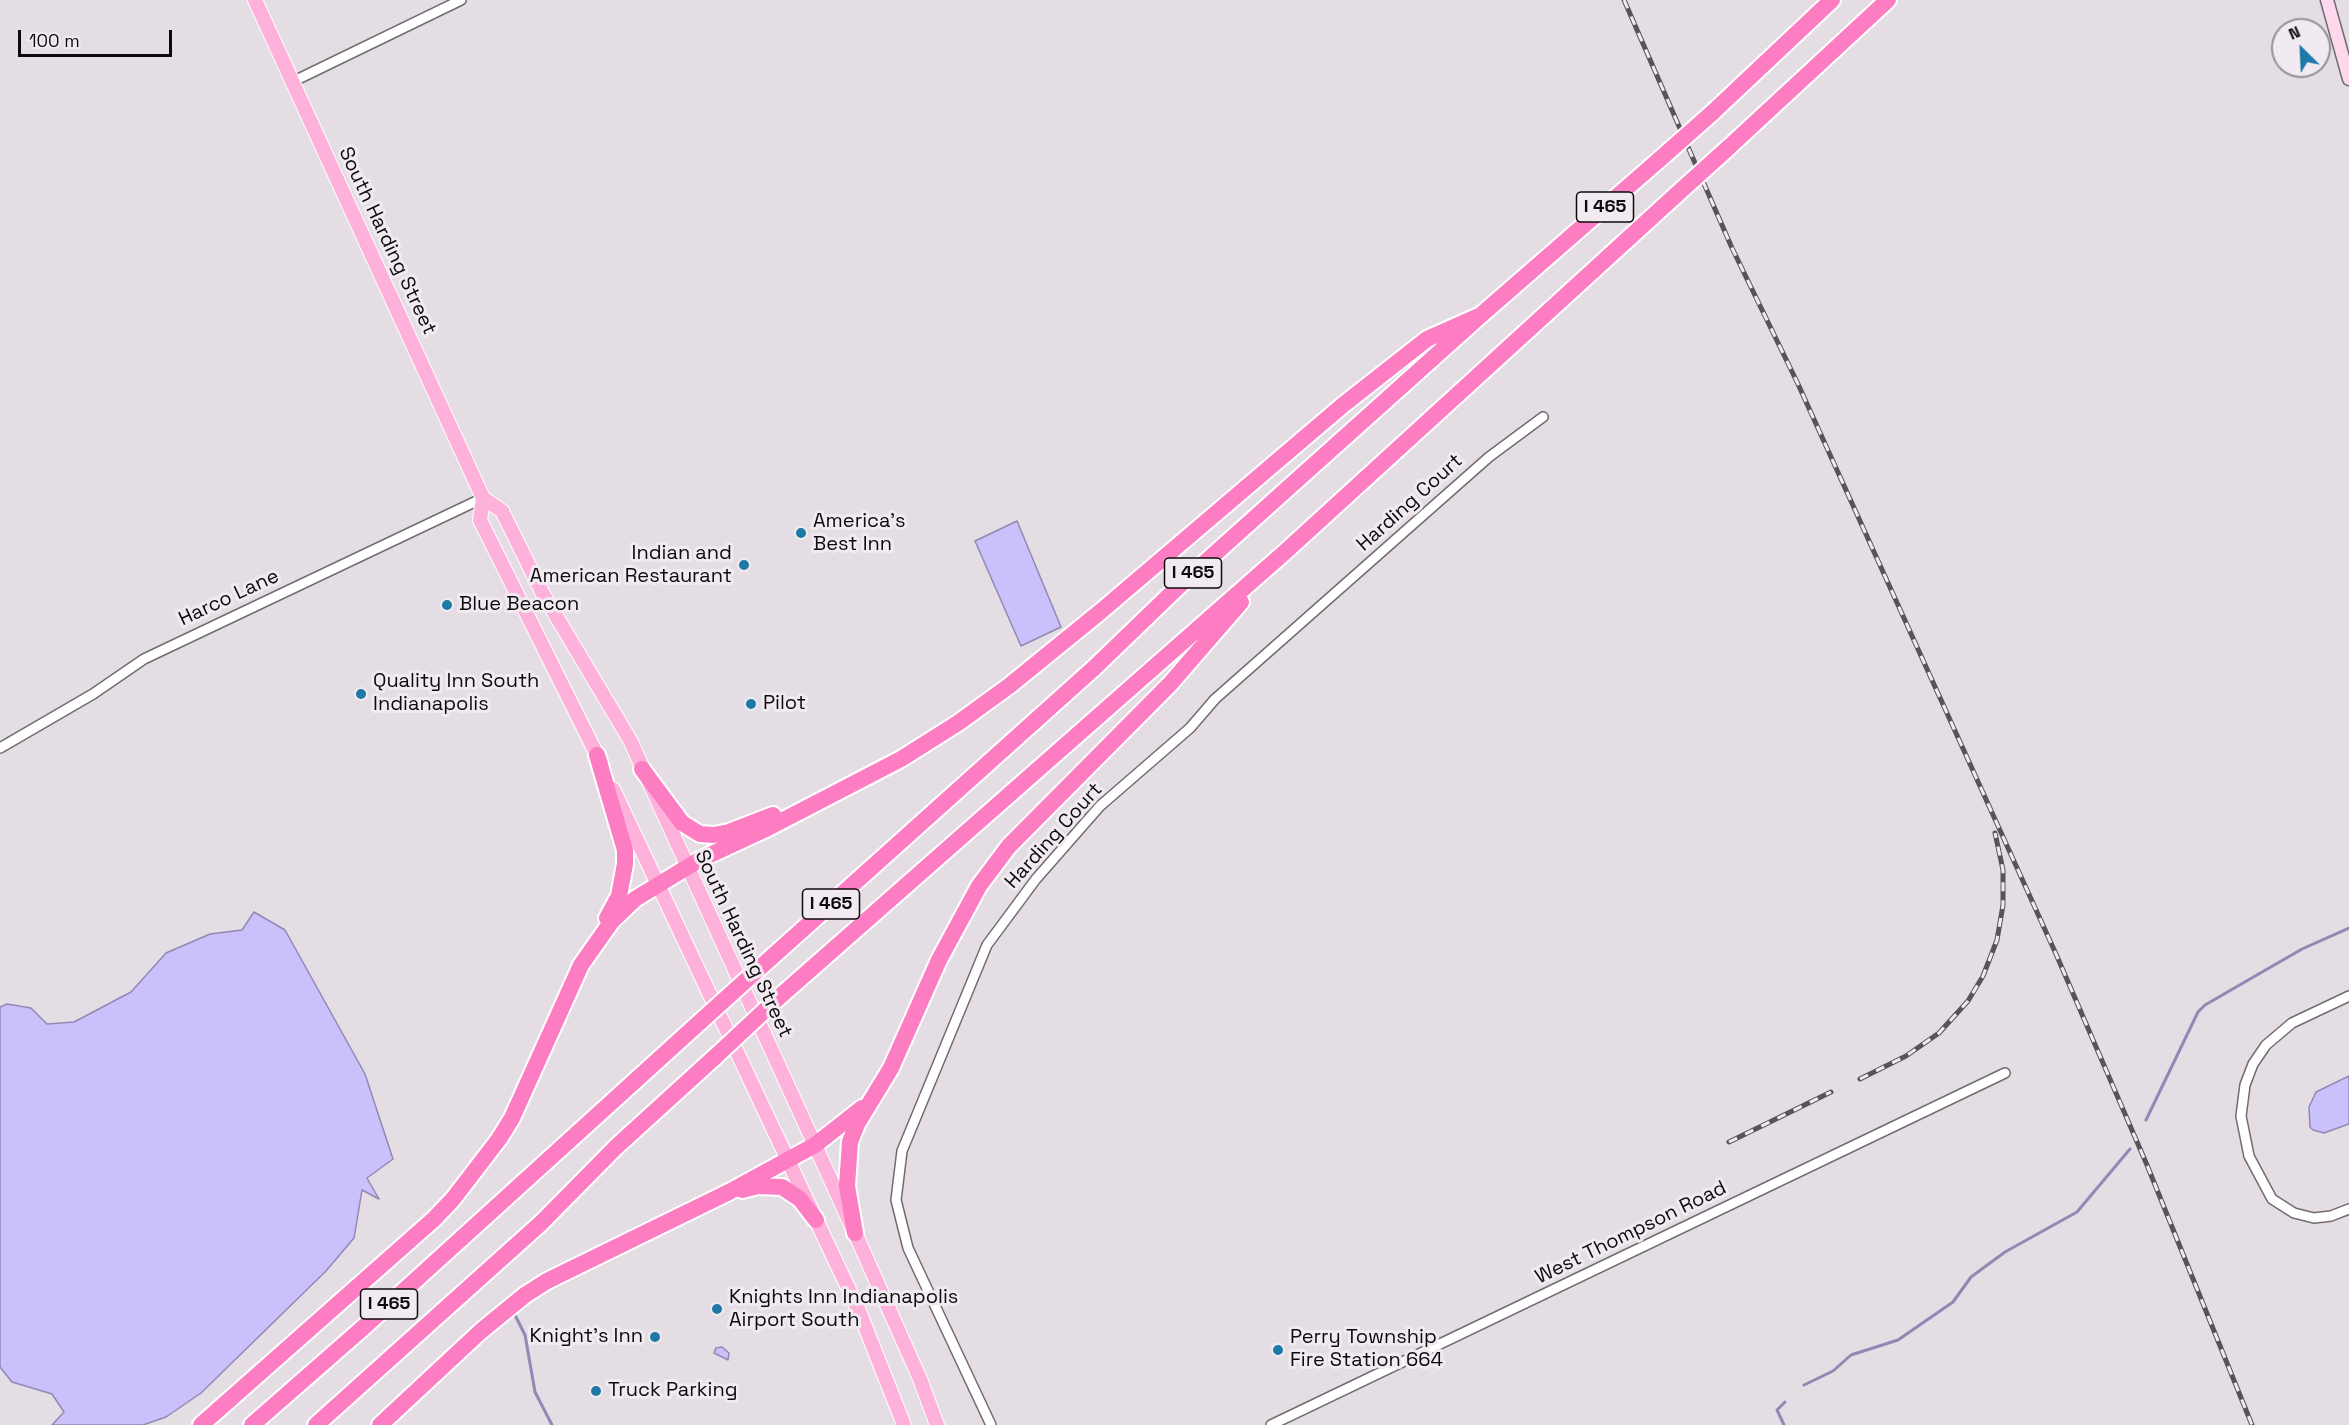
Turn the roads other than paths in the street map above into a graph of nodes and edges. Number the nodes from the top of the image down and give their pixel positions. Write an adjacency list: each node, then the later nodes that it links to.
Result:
1 (255, 0): 7 (main road, South Harding Street)
2 (461, 0): 7 (street)
3 (1832, 0): 8 (highway, I 465, bridge)
4 (1888, 0): 11 (highway, I 465, bridge)
5 (2327, 0): 6 (main road)
6 (2349, 79)
7 (292, 82): 10 (main road, South Harding Street)
8 (1480, 315): 15 (highway); 29 (highway, I 465, bridge)
9 (1543, 417): 34 (street, Harding Court)
10 (483, 498): 12 (street, Harco Lane); 13 (main road, South Harding Street); 14 (main road, South Harding Street)
11 (1285, 552): 21 (highway); 30 (highway, I 465, bridge)
12 (0, 748)
13 (597, 755): 17 (main road, South Harding Street); 18 (highway)
14 (642, 769): 15 (highway); 16 (main road, South Harding Street)
15 (843, 787): 16 (highway)
16 (686, 868): 17 (highway); 22 (main road, South Harding Street)
17 (658, 885): 18 (highway); 23 (main road, South Harding Street)
18 (596, 943): 28 (highway)
19 (2349, 996): 25 (street)
20 (2005, 1073): 35 (street, West Thompson Road)
21 (875, 1095): 22 (highway); 27 (highway)
22 (815, 1145): 23 (highway); 27 (main road, South Harding Street)
23 (788, 1160): 24 (highway); 26 (main road, South Harding Street)
24 (729, 1192): 26 (highway); 31 (highway)
25 (2349, 1209)
26 (816, 1220): 32 (main road, South Harding Street)
27 (855, 1233): 33 (main road, South Harding Street)
28 (201, 1425)
29 (252, 1425)
30 (316, 1425)
31 (380, 1425)
32 (904, 1425)
33 (937, 1425)
34 (991, 1425)
35 (1271, 1425)

